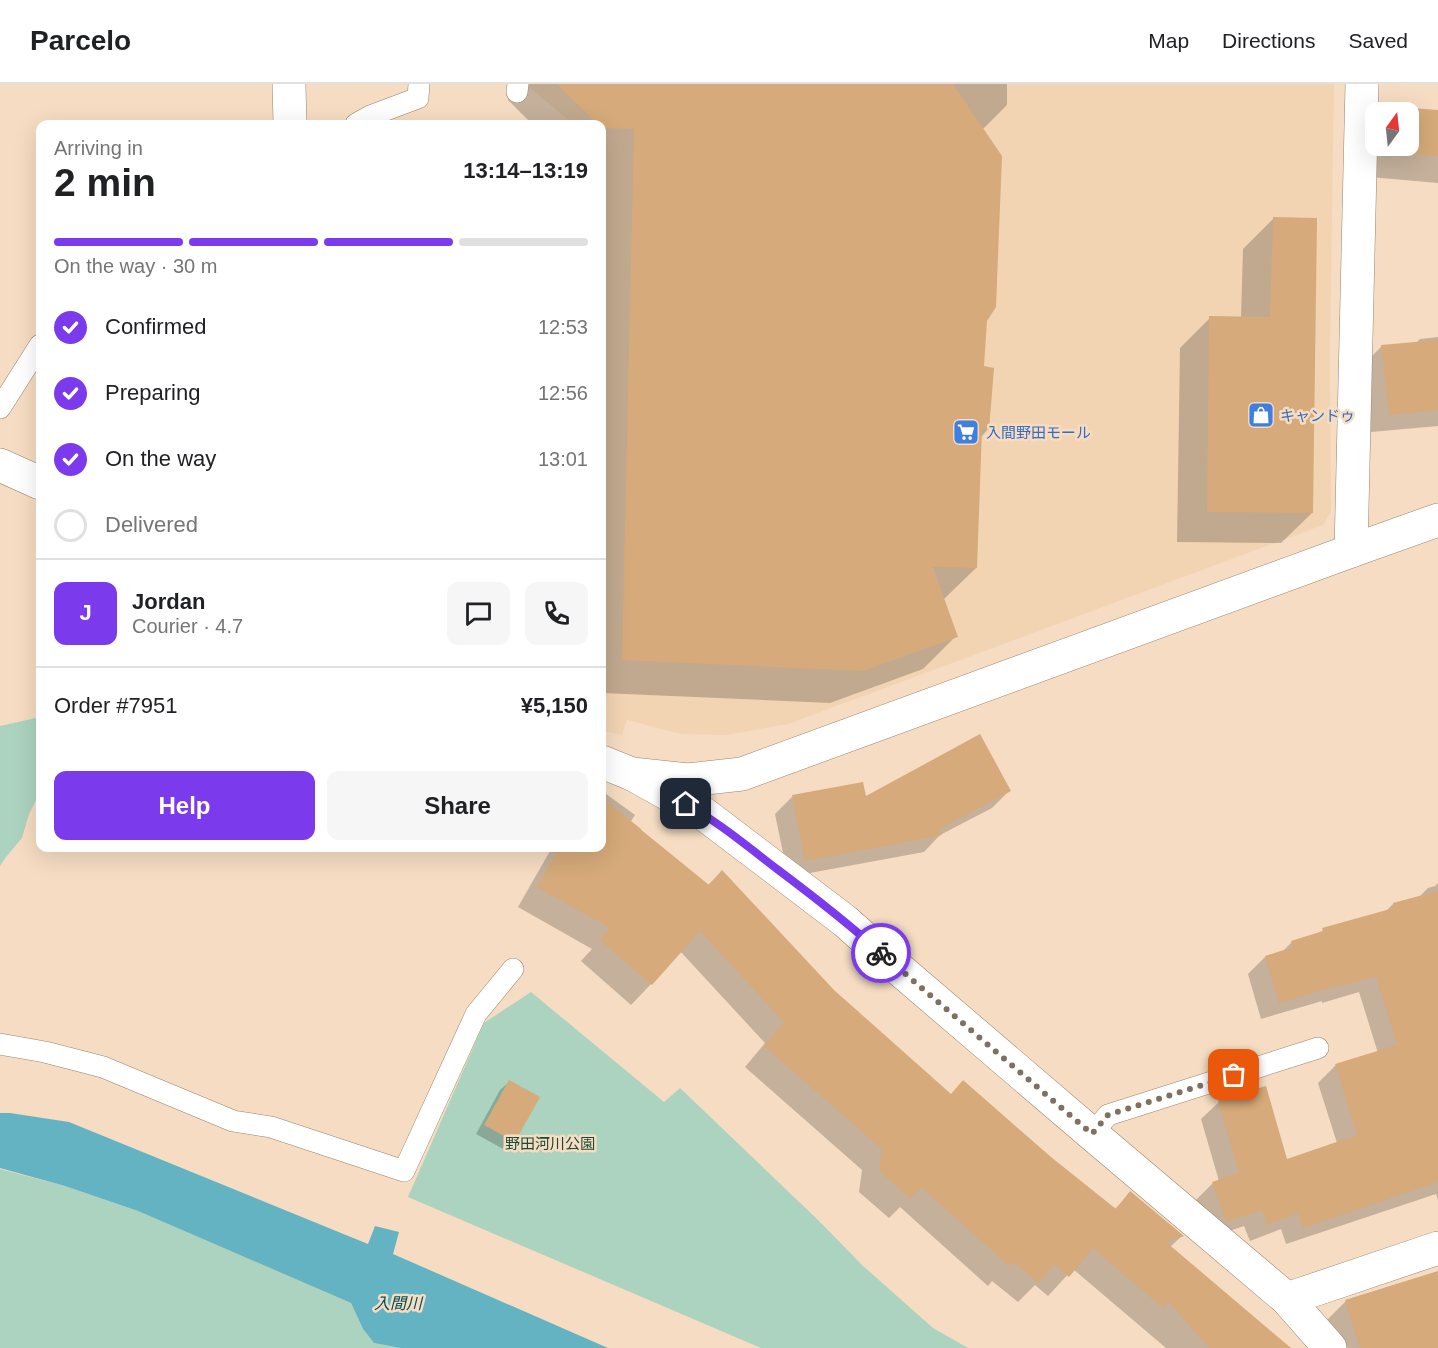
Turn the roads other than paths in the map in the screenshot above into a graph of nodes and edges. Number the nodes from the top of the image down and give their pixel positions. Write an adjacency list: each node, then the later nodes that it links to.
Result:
1 (289, 84): 4 (street)
2 (419, 84): 5 (lane)
3 (1362, 84): 11 (street)
4 (290, 120)
5 (364, 120)
6 (36, 351): 7 (lane)
7 (0, 408)
8 (0, 465): 9 (street)
9 (36, 481)
10 (1438, 520): 11 (street)
11 (1351, 550): 13 (street)
12 (606, 764): 13 (street)
13 (632, 774): 17 (street)
14 (513, 969): 15 (lane)
15 (0, 1044)
16 (1318, 1048): 17 (lane)
17 (1092, 1134): 19 (street)
18 (1438, 1248): 19 (street)
19 (1287, 1299): 20 (street)
20 (1330, 1348)

